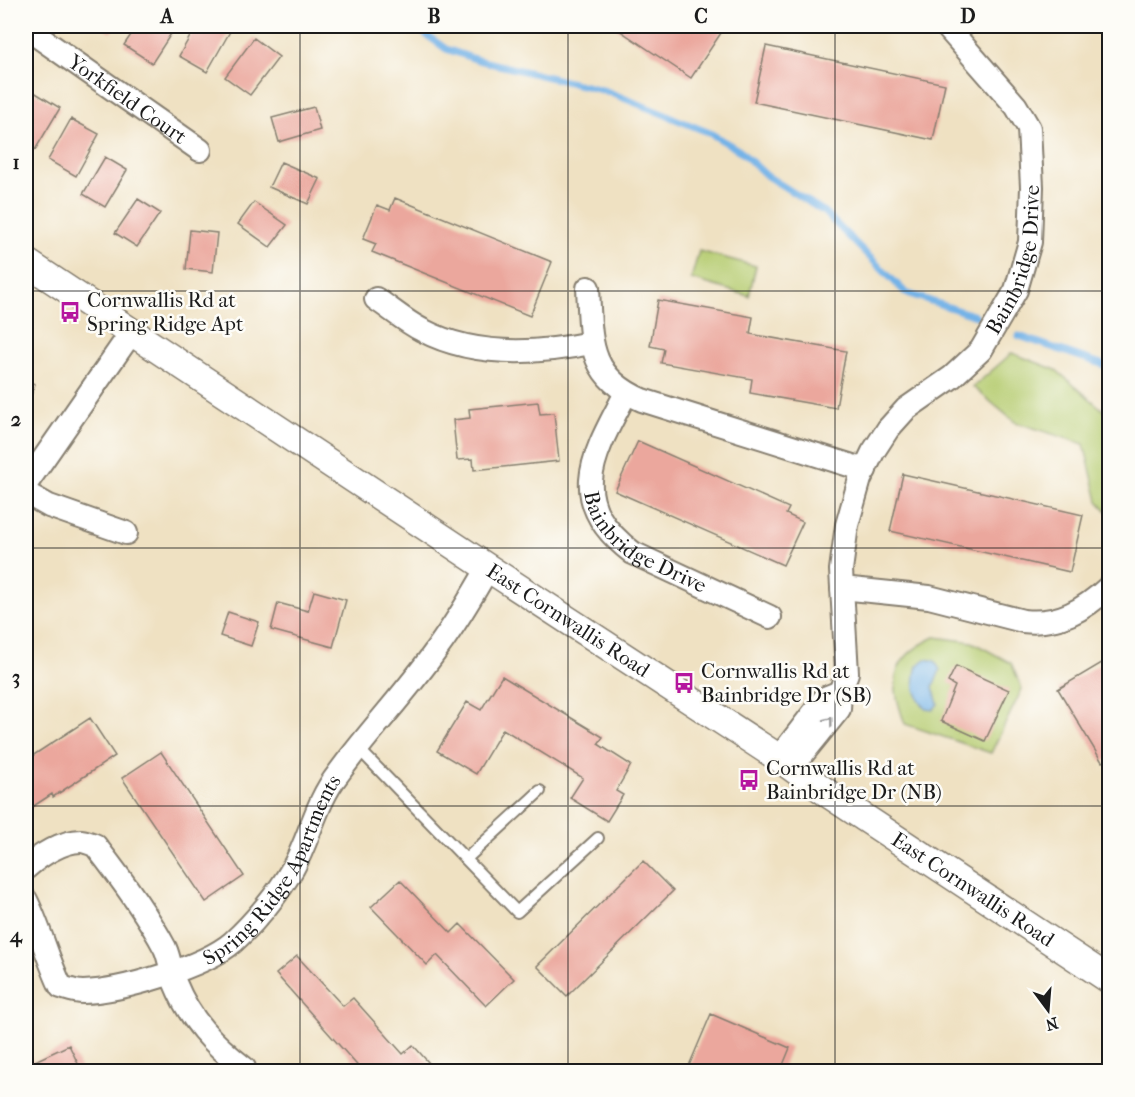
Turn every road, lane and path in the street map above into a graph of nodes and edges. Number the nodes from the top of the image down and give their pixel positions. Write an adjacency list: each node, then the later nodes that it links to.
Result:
1 (946, 26): 10 (street, Bainbridge Drive)
2 (26, 28): 3 (street, Yorkfield Court)
3 (200, 150)
4 (26, 262): 7 (street, East Cornwallis Road)
5 (588, 288): 8 (street)
6 (376, 299): 8 (street)
7 (131, 333): 11 (street); 14 (street, East Cornwallis Road)
8 (591, 343): 9 (street)
9 (626, 393): 10 (street); 17 (street, Bainbridge Drive)
10 (865, 470): 15 (street, Bainbridge Drive)
11 (26, 484)
12 (26, 493): 13 (street)
13 (126, 533)
14 (488, 568): 18 (street, Spring Ridge Apartments); 19 (street, East Cornwallis Road)
15 (842, 588): 16 (street); 19 (street, Bainbridge Drive)
16 (1104, 601)
17 (770, 617)
18 (358, 748): 22 (lane, Spring Ridge Apartments); 25 (street, Spring Ridge Apartments)
19 (786, 762): 26 (street, East Cornwallis Road)
20 (540, 790): 22 (lane)
21 (598, 838): 22 (lane, Spring Ridge Apartments)
22 (466, 859)
23 (26, 867): 25 (street, Spring Ridge Apartments)
24 (26, 900): 25 (street, Spring Ridge Apartments)
25 (171, 972): 27 (street, Spring Ridge Apartments)
26 (1110, 980)
27 (245, 1070)

